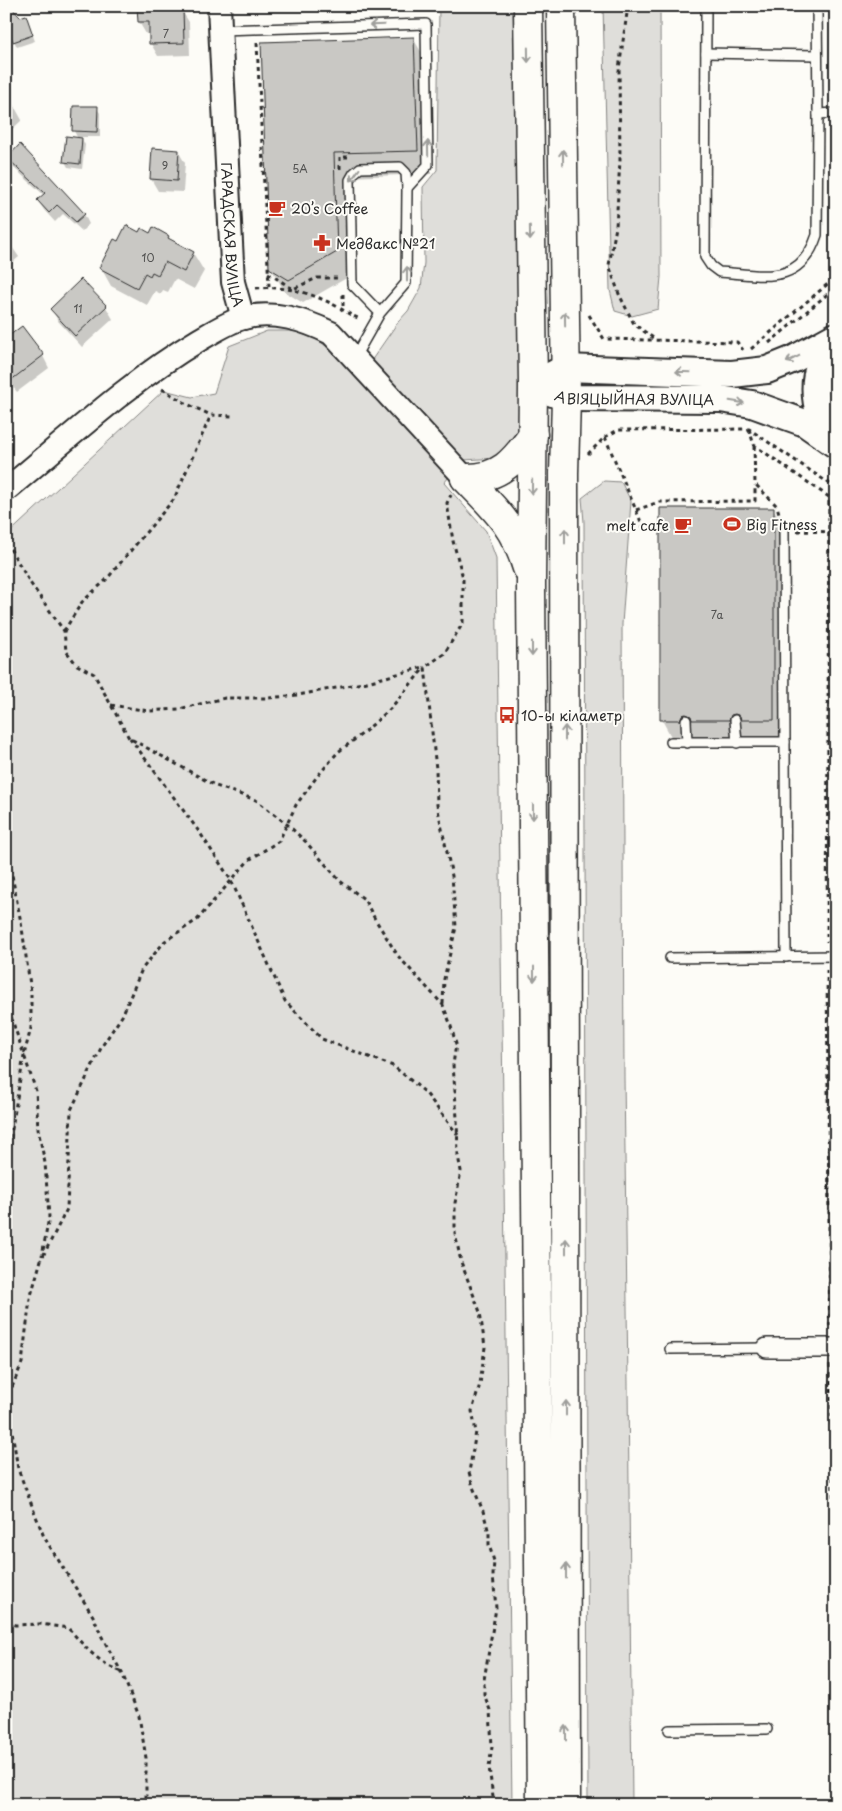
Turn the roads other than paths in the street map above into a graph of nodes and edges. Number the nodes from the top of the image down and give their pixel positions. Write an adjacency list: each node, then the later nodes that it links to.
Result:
1 (219, 6): 6 (street, ГАРАДСКАЯ ВУЛІЦА)
2 (528, 6): 17 (main road, one-way to 17)
3 (561, 6): 16 (main road, one-way to 3)
4 (706, 6): 7 (lane)
5 (817, 6): 8 (lane)
6 (220, 30): 11 (lane, one-way to 6); 13 (street, ГАРАДСКАЯ ВУЛІЦА)
7 (706, 53): 8 (lane); 9 (lane)
8 (817, 55): 9 (lane)
9 (818, 114): 10 (lane)
10 (836, 114)
11 (407, 188): 12 (lane, one-way to 11); 12 (lane, one-way to 12)
12 (380, 313): 15 (lane)
13 (243, 318): 15 (street); 22 (street, ГАРАДСКАЯ ВУЛІЦА)
14 (836, 337): 16 (main road, АВІЯЦЫЙНАЯ ВУЛІЦА, one-way to 16); 20 (main road)
15 (355, 357): 21 (street)
16 (565, 368): 17 (main road, АВІЯЦЫЙНАЯ ВУЛІЦА); 18 (main road)
17 (533, 386): 18 (main road, АВІЯЦЫЙНАЯ ВУЛІЦА); 19 (main road)
18 (566, 398): 20 (main road, АВІЯЦЫЙНАЯ ВУЛІЦА, one-way to 20); 40 (main road, one-way to 18)
19 (533, 435): 21 (main road); 24 (main road, one-way to 24)
20 (835, 444)
21 (458, 486): 24 (main road)
22 (6, 490)
23 (784, 530): 28 (lane)
24 (531, 584): 39 (main road, one-way to 39)
25 (686, 720): 29 (lane)
26 (735, 720): 30 (lane)
27 (671, 742): 29 (lane)
28 (785, 742): 30 (lane); 32 (lane)
29 (687, 743): 30 (lane)
30 (737, 743)
31 (831, 956): 32 (lane)
32 (786, 957): 33 (lane)
33 (670, 958)
34 (766, 1348): 35 (street); 36 (lane)
35 (833, 1348)
36 (670, 1349)
37 (767, 1729): 38 (lane)
38 (669, 1730)
39 (541, 1805)
40 (566, 1805)

